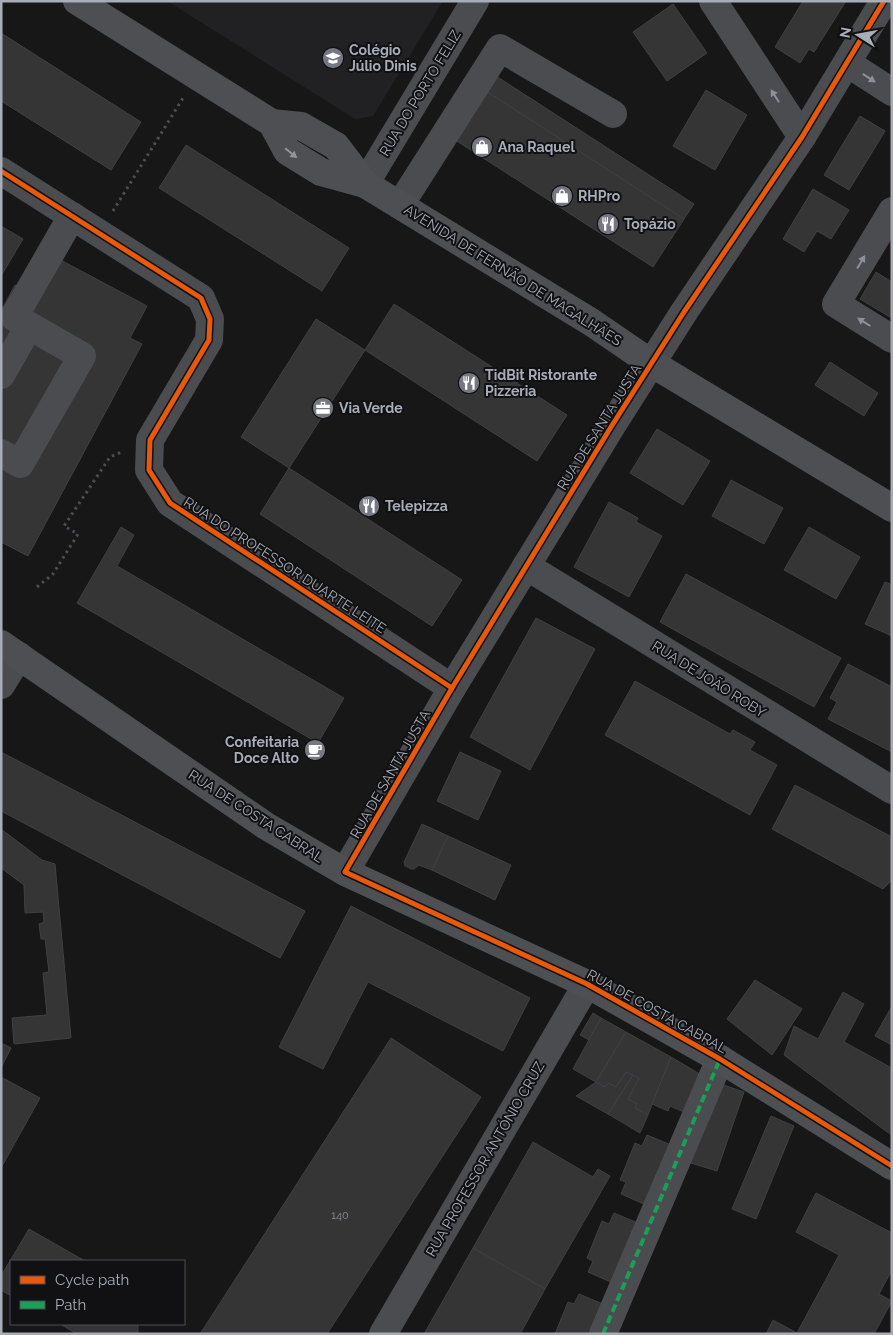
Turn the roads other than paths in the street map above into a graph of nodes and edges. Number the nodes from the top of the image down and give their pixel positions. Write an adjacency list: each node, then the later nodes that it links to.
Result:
1 (77, 1): 10 (main road, AVENIDA DE FERNÃO DE MAGALHÃES)
2 (475, 1): 10 (street, RUA DO PORTO FELIZ)
3 (713, 1): 8 (street, one-way to 3)
4 (884, 1): 5 (street, RUA DE SANTA JUSTA)
5 (847, 63): 6 (street, one-way to 6); 8 (street, RUA DE SANTA JUSTA)
6 (892, 92)
7 (613, 114): 11 (street)
8 (802, 137): 16 (street, RUA DE SANTA JUSTA)
9 (1, 171): 13 (street, RUA DO PROFESSOR DUARTE LEITE)
10 (365, 184): 11 (main road, AVENIDA DE FERNÃO DE MAGALHÃES)
11 (400, 205): 16 (main road, AVENIDA DE FERNÃO DE MAGALHÃES)
12 (892, 211): 15 (street, one-way to 12)
13 (72, 216): 14 (street); 23 (street, RUA DO PROFESSOR DUARTE LEITE)
14 (30, 326): 17 (street); 18 (street)
15 (892, 339)
16 (651, 363): 19 (main road, AVENIDA DE FERNÃO DE MAGALHÃES); 20 (street, RUA DE SANTA JUSTA)
17 (1, 375)
18 (1, 453)
19 (892, 508)
20 (526, 566): 23 (street, RUA DE SANTA JUSTA); 24 (street, RUA DE JOÃO ROBY)
21 (10, 650): 22 (street); 25 (main road, RUA DE COSTA CABRAL)
22 (1, 685)
23 (452, 688): 25 (street, RUA DE SANTA JUSTA)
24 (892, 790)
25 (345, 872): 26 (main road, RUA DE COSTA CABRAL)
26 (587, 984): 27 (main road, RUA DE COSTA CABRAL); 29 (street, RUA PROFESSOR ANTÓNIO CRUZ)
27 (720, 1059): 28 (main road, RUA DE COSTA CABRAL); 30 (street)
28 (891, 1165)
29 (383, 1334)
30 (602, 1334)

